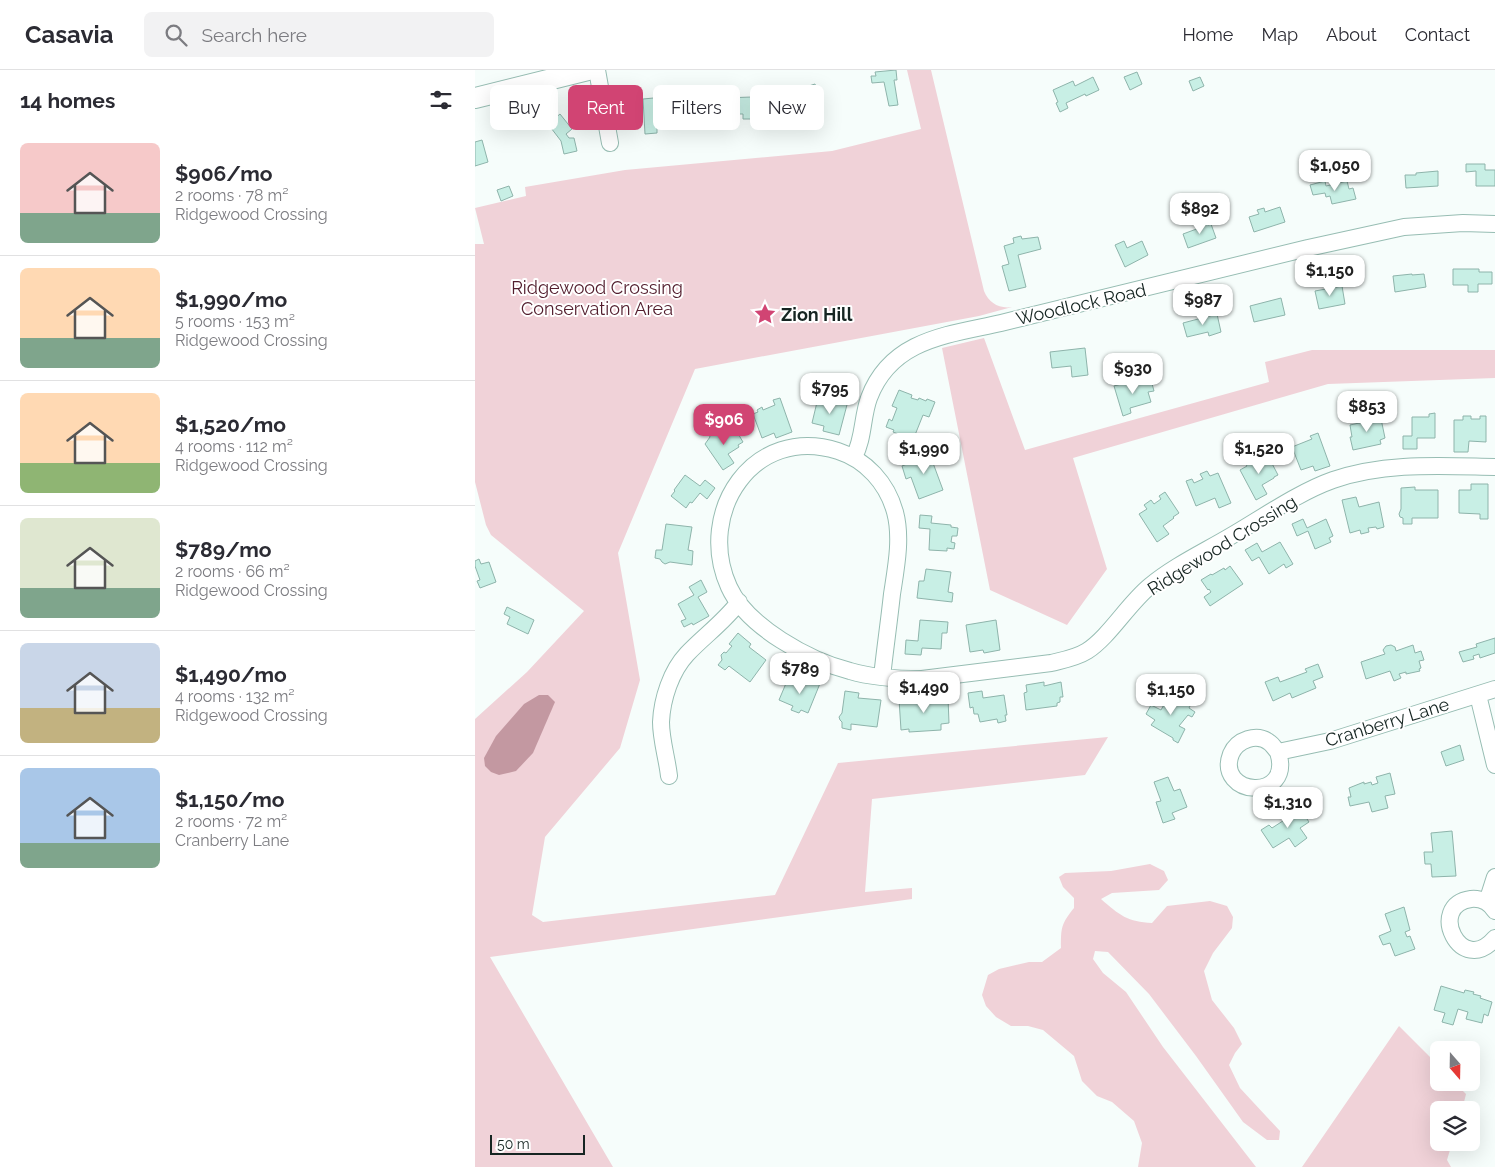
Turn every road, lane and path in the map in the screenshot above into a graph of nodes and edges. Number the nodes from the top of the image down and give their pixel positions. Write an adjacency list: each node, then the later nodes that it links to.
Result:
1 (588, 70): 3 (main road)
2 (597, 70): 4 (street)
3 (475, 98)
4 (610, 143)
5 (1495, 224): 6 (street, Woodlock Road)
6 (854, 457): 8 (street, Ridgewood Crossing); 9 (street, Ridgewood Crossing)
7 (1495, 467): 9 (street, Ridgewood Crossing)
8 (739, 602): 9 (street, Ridgewood Crossing); 14 (street)
9 (882, 677)
10 (1495, 689): 11 (street, Cranberry Lane)
11 (1479, 695): 12 (street, Cranberry Lane); 13 (street)
12 (1278, 752)
13 (1495, 765)
14 (669, 776)
15 (1495, 877): 16 (street)
16 (1491, 906): 17 (street)
17 (1495, 938)

